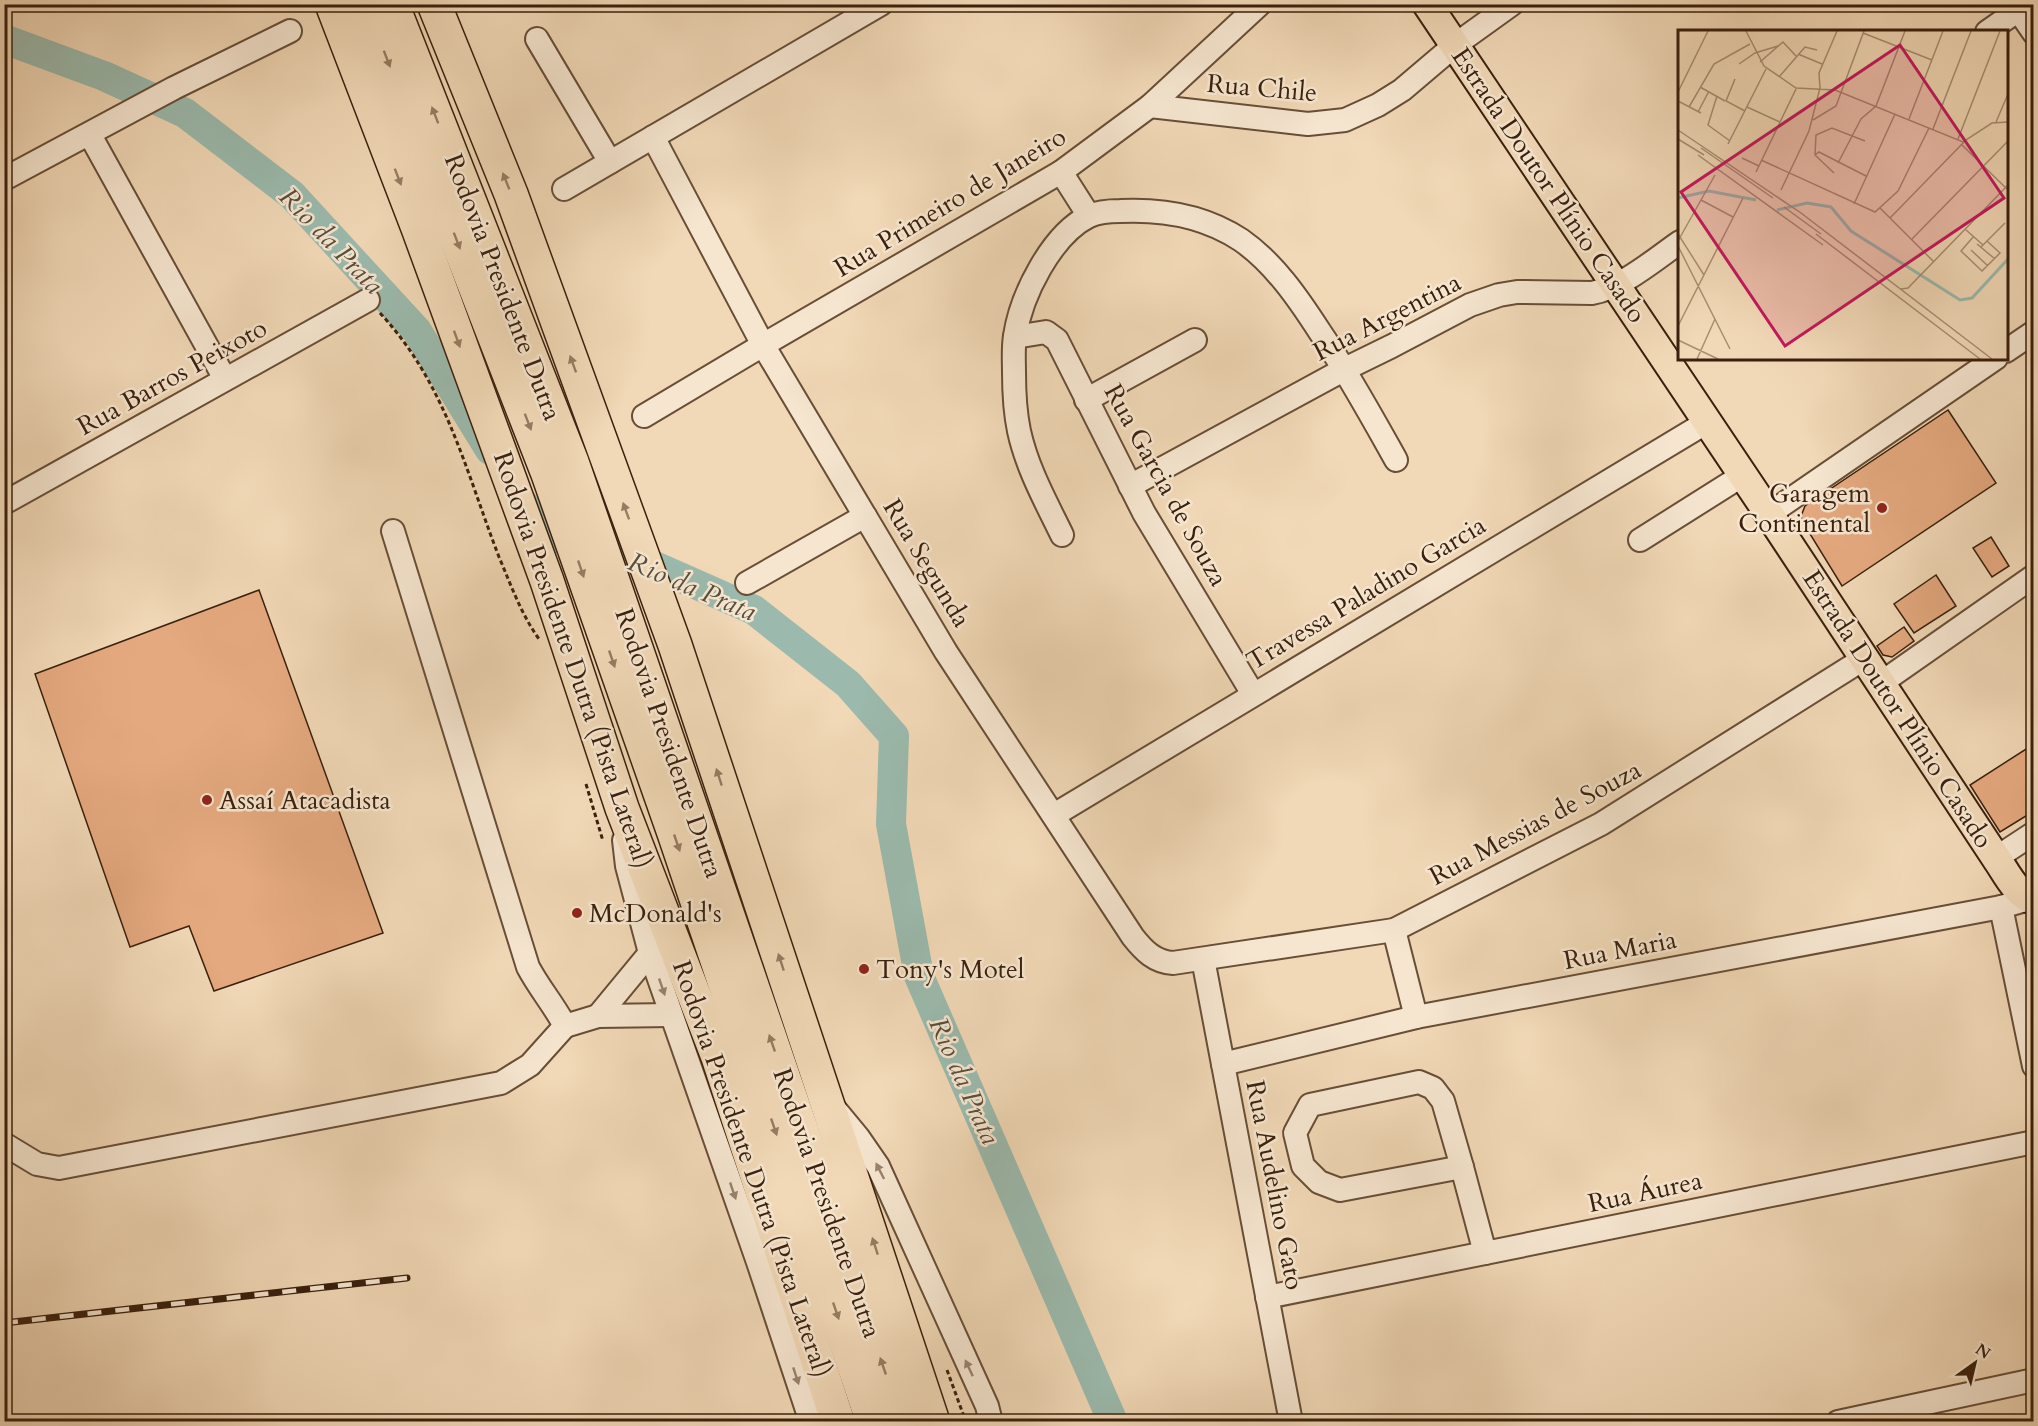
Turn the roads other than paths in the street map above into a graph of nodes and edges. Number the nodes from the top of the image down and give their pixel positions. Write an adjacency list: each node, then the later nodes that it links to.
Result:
1 (332, 4): 53 (highway, Rodovia Presidente Dutra (Pista Lateral), one-way to 53)
2 (365, 4): 38 (highway, Rodovia Presidente Dutra, one-way to 38)
3 (392, 4): 38 (highway, Rodovia Presidente Dutra, one-way to 3)
4 (434, 4): 68 (highway, one-way to 4)
5 (881, 4): 17 (street)
6 (1260, 4): 15 (street, Rua Primeiro de Janeiro)
7 (1427, 4): 14 (main road, Estrada Doutor Plínio Casado)
8 (1512, 4): 14 (street, Rua Chile)
9 (2019, 7): 10 (street); 12 (street)
10 (1990, 30)
11 (290, 31): 16 (street)
12 (2034, 33)
13 (537, 39): 18 (street)
14 (1455, 45): 15 (street, Rua Chile); 24 (main road, Estrada Doutor Plínio Casado)
15 (1150, 106): 19 (street, Rua Primeiro de Janeiro)
16 (90, 135): 20 (street); 33 (street)
17 (653, 137): 18 (street); 29 (street, Rua Segunda)
18 (610, 162): 21 (street)
19 (1061, 172): 22 (street); 29 (street, Rua Primeiro de Janeiro)
20 (4, 179)
21 (564, 189)
22 (1089, 216): 27 (street); 32 (street)
23 (1678, 243): 24 (street, Rua Argentina)
24 (1616, 286): 32 (street, Rua Argentina); 36 (main road, Estrada Doutor Plínio Casado)
25 (368, 300): 33 (street, Rua Barros Peixoto)
26 (2034, 332): 30 (street)
27 (1014, 337): 34 (street, Rua Garcia de Souza); 45 (street)
28 (1195, 340): 34 (street)
29 (763, 345): 35 (street, Rua Primeiro de Janeiro); 43 (street, Rua Segunda)
30 (2008, 350)
31 (1993, 360): 42 (street)
32 (1345, 369): 37 (street); 40 (street, Rua Argentina)
33 (225, 379): 41 (street, Rua Barros Peixoto)
34 (1086, 400): 40 (street, Rua Garcia de Souza)
35 (645, 416)
36 (1707, 422): 39 (main road, Estrada Doutor Plínio Casado); 52 (street, Travessa Paladino Garcia)
37 (1396, 460)
38 (560, 468): 49 (highway, Rodovia Presidente Dutra)
39 (1743, 475): 42 (main road, Estrada Doutor Plínio Casado); 46 (street)
40 (1130, 486): 52 (street, Rua Garcia de Souza)
41 (4, 503)
42 (1769, 514): 50 (main road, Estrada Doutor Plínio Casado)
43 (865, 516): 48 (street); 54 (street, Rua Segunda)
44 (393, 531): 65 (street)
45 (1062, 535)
46 (1640, 540)
47 (2034, 576): 51 (street)
48 (747, 583)
49 (606, 602): 77 (highway, Rodovia Presidente Dutra, one-way to 77); 78 (highway, Rodovia Presidente Dutra, one-way to 49)
50 (1865, 658): 51 (main road, Estrada Doutor Plínio Casado); 59 (street, Rua Messias de Souza)
51 (1881, 683): 56 (main road, Estrada Doutor Plínio Casado)
52 (1253, 694): 54 (street, Travessa Paladino Garcia)
53 (622, 808): 60 (street); 76 (highway, Rodovia Presidente Dutra (Pista Lateral))
54 (1054, 815): 61 (street, Rua Segunda)
55 (2034, 833): 56 (street)
56 (1996, 858): 57 (main road, Estrada Doutor Plínio Casado)
57 (2031, 899): 58 (street, Rua Maria)
58 (2001, 907): 64 (street, Rua Maria); 67 (street)
59 (1394, 930): 61 (street, Rua Messias de Souza); 64 (street)
60 (650, 953): 62 (street, one-way to 62); 63 (street)
61 (1203, 959): 66 (street, Rua Audelino Gato)
62 (671, 1015): 63 (street); 75 (street, one-way to 75)
63 (598, 1016): 65 (street)
64 (1416, 1017): 66 (street, Rua Maria)
65 (564, 1026): 70 (street)
66 (1223, 1064): 73 (street, Rua Audelino Gato)
67 (2034, 1066)
68 (826, 1098): 79 (highway, one-way to 68); 80 (street, one-way to 68)
69 (2034, 1142): 72 (street, Rua Áurea)
70 (4, 1144)
71 (1462, 1167): 71 (street); 72 (street)
72 (1485, 1253): 73 (street, Rua Áurea)
73 (1267, 1297): 81 (street, Rua Audelino Gato)
74 (2034, 1380): 82 (street)
75 (811, 1422)
76 (838, 1422)
77 (873, 1422)
78 (902, 1422)
79 (933, 1422)
80 (992, 1422)
81 (1291, 1422)
82 (1838, 1422)

